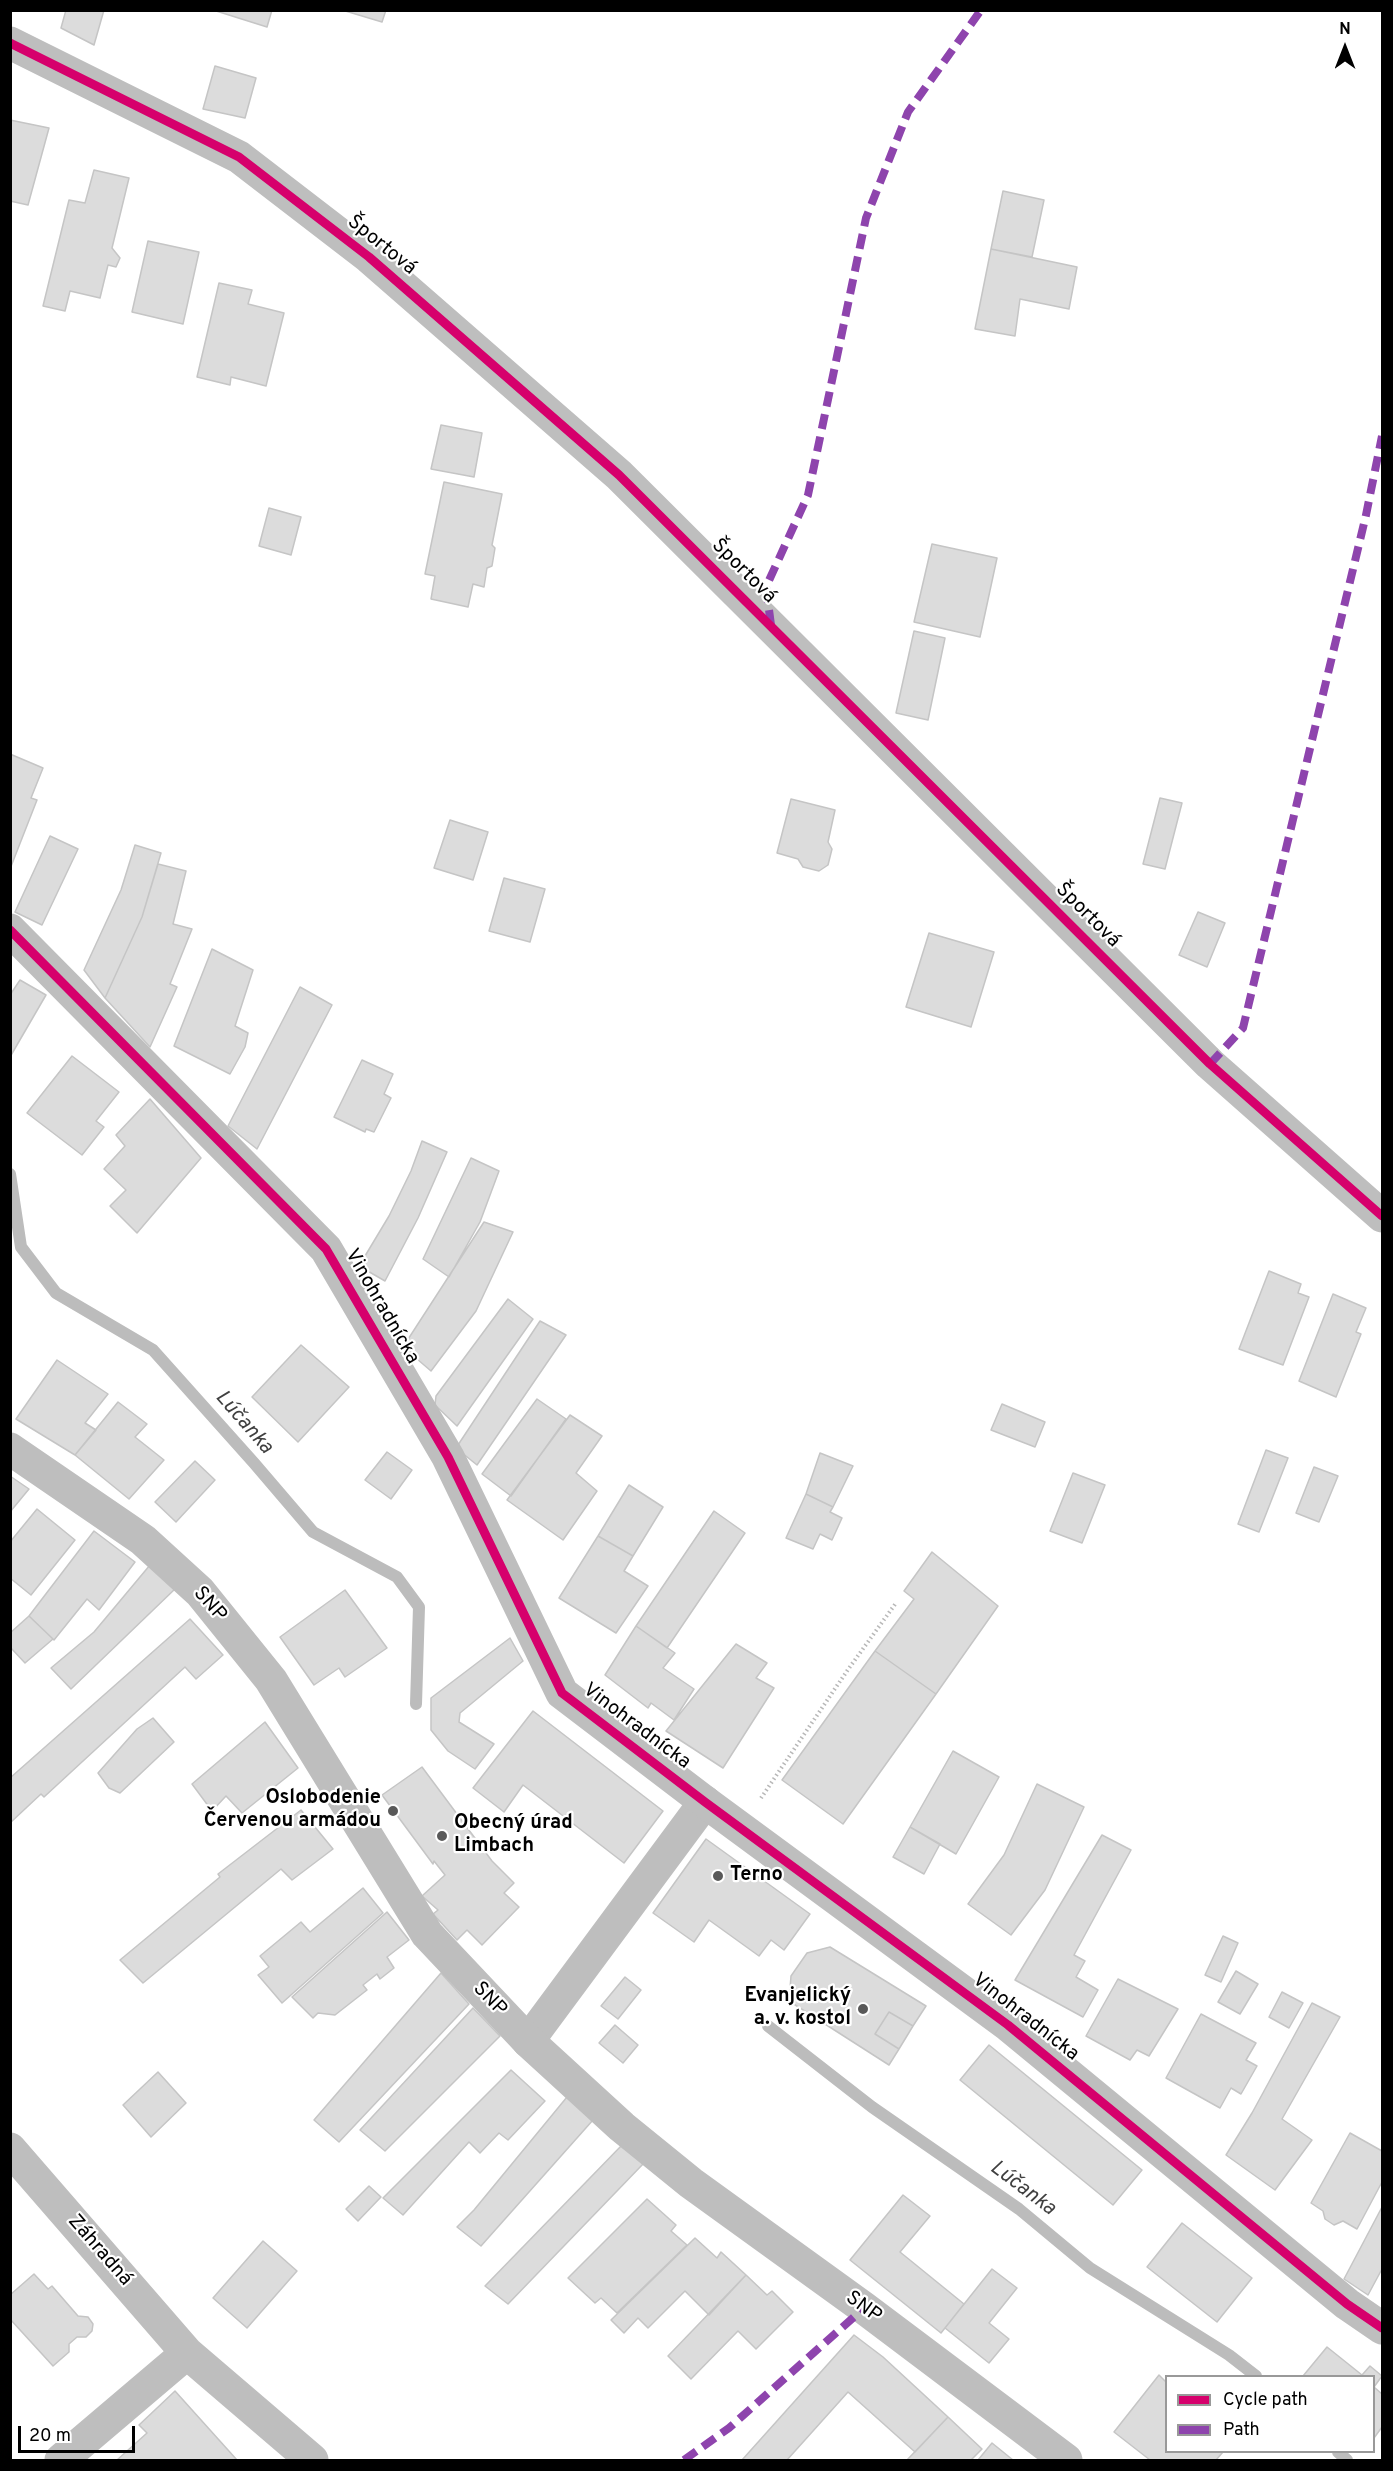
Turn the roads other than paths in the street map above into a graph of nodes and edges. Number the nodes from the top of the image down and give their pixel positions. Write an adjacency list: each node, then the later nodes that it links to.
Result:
1 (10, 43): 3 (street, Športová)
2 (10, 930): 5 (street, Vinohradnícka)
3 (1383, 1216)
4 (10, 1449): 6 (street, SNP)
5 (705, 1802): 6 (street); 8 (street, Vinohradnícka)
6 (528, 2041): 12 (street, SNP)
7 (10, 2148): 9 (street, Záhradná)
8 (1383, 2328)
9 (187, 2354): 10 (street); 11 (street, Záhradná)
10 (61, 2460)
11 (312, 2460)
12 (1066, 2460)

